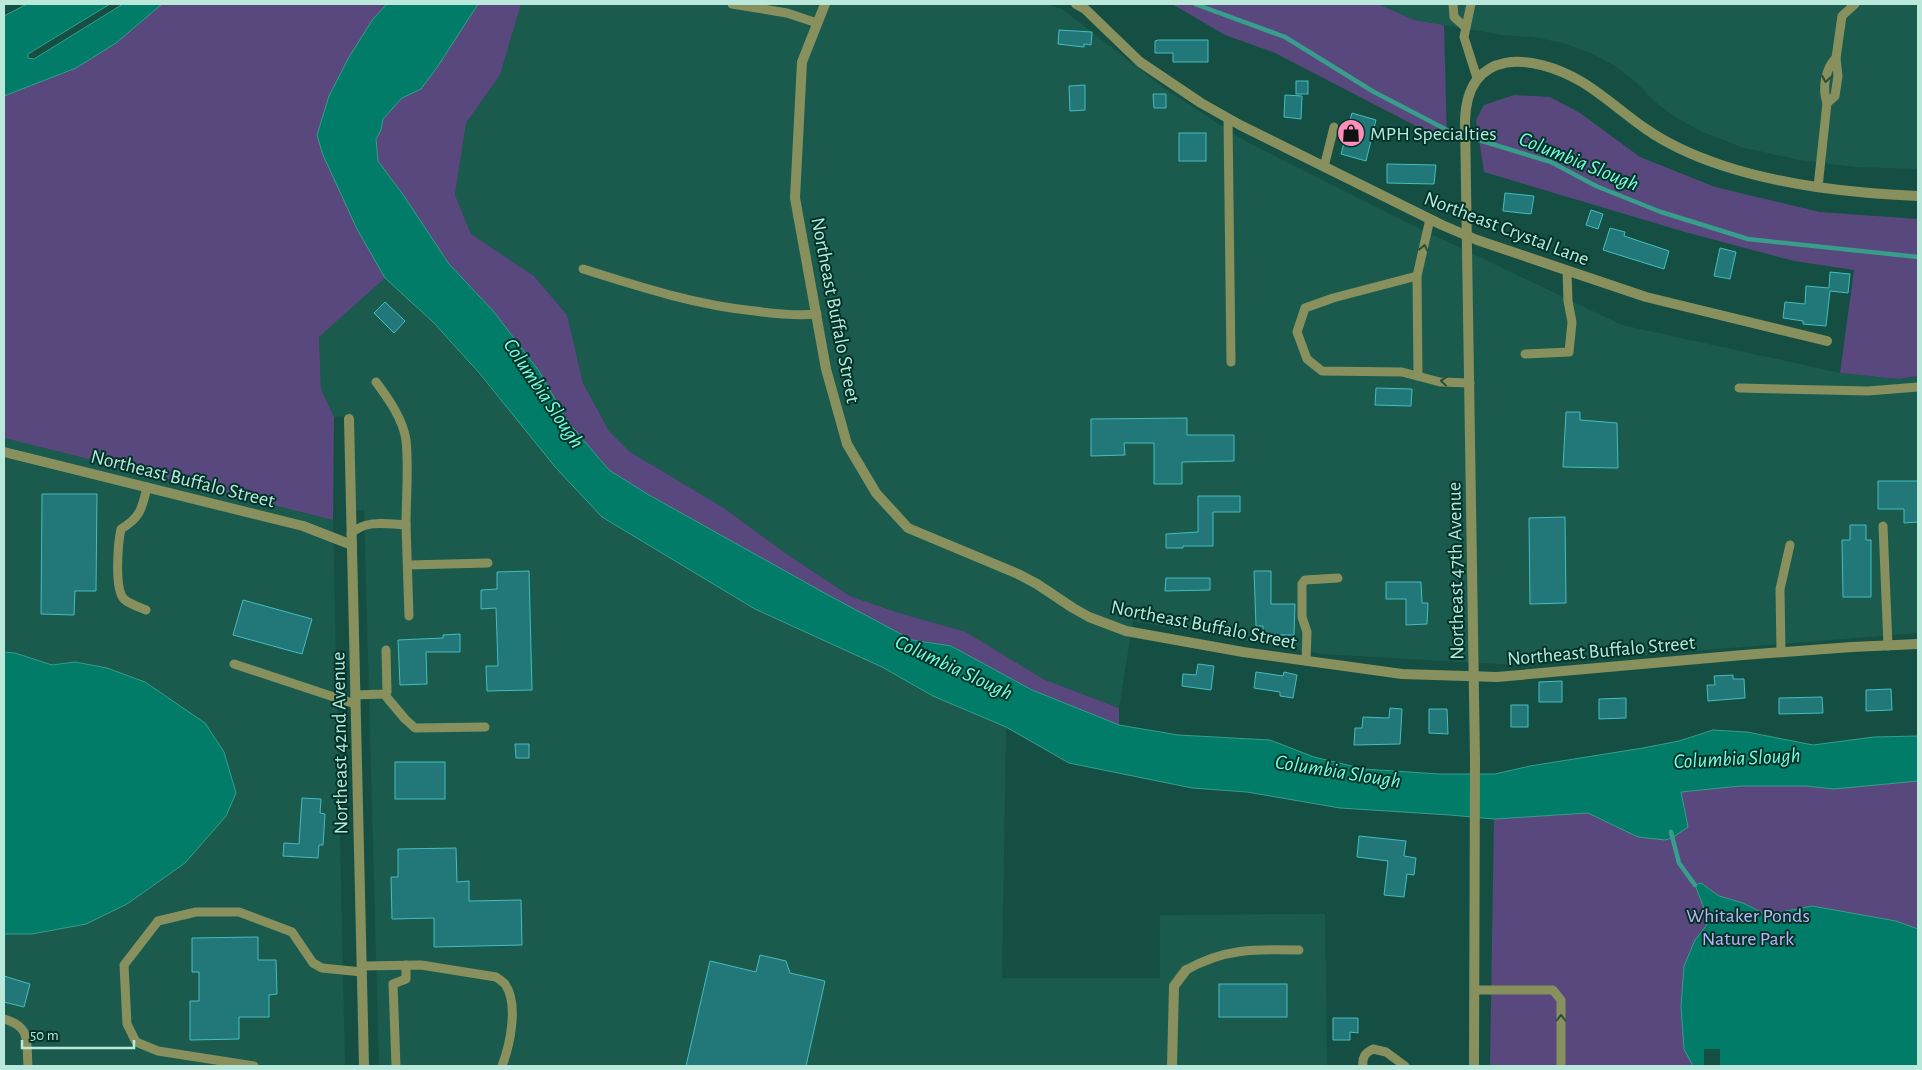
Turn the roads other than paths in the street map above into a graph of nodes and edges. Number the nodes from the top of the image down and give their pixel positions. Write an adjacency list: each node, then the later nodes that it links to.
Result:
1 (732, 4): 7 (lane)
2 (825, 4): 8 (street, Northeast Buffalo Street)
3 (1076, 4): 11 (street, Northeast Crystal Lane)
4 (1453, 4): 9 (lane)
5 (1471, 4): 9 (lane)
6 (1855, 4): 14 (lane)
7 (748, 5): 8 (lane)
8 (818, 23): 21 (street, Northeast Buffalo Street)
9 (1465, 27): 10 (lane)
10 (1478, 78): 14 (street); 17 (street, Northeast 47th Avenue)
11 (1228, 118): 13 (street, Northeast Crystal Lane); 24 (lane)
12 (1334, 127): 13 (lane)
13 (1324, 167): 16 (street, Northeast Crystal Lane)
14 (1818, 187): 15 (street)
15 (1918, 196)
16 (1430, 219): 17 (street, Northeast Crystal Lane); 20 (lane, one-way to 16)
17 (1467, 235): 19 (street, Northeast Crystal Lane); 27 (street, Northeast 47th Avenue)
18 (584, 269): 21 (lane)
19 (1567, 271): 22 (street, Northeast Crystal Lane); 23 (lane)
20 (1418, 276): 25 (lane); 25 (lane)
21 (817, 314): 47 (street, Northeast Buffalo Street)
22 (1827, 341)
23 (1524, 354)
24 (1231, 362)
25 (1418, 376): 27 (lane, one-way to 25)
26 (376, 382): 33 (lane)
27 (1470, 383): 49 (street, Northeast 47th Avenue)
28 (1918, 387): 29 (lane)
29 (1739, 388)
30 (349, 419): 35 (street, Northeast 42nd Avenue)
31 (4, 452): 32 (street, Northeast Buffalo Street)
32 (147, 487): 36 (street, Northeast Buffalo Street); 41 (lane)
33 (406, 525): 35 (lane); 39 (lane)
34 (1883, 526): 44 (lane)
35 (351, 534): 36 (street, Northeast 42nd Avenue)
36 (352, 545): 51 (street, Northeast 42nd Avenue)
37 (1790, 545): 46 (lane)
38 (488, 563): 39 (lane)
39 (408, 565): 42 (lane)
40 (1338, 578): 47 (lane)
41 (146, 610)
42 (409, 616)
43 (1918, 644): 44 (street, Northeast Buffalo Street)
44 (1888, 646): 46 (street, Northeast Buffalo Street)
45 (386, 650): 50 (lane)
46 (1781, 652): 49 (street, Northeast Buffalo Street)
47 (1306, 661): 49 (street, Northeast Buffalo Street)
48 (234, 664): 51 (lane)
49 (1474, 678): 57 (street, Northeast 47th Avenue)
50 (384, 694): 51 (lane); 52 (lane)
51 (355, 699): 55 (street, Northeast 42nd Avenue)
52 (485, 728)
53 (1300, 950): 56 (lane)
54 (406, 965): 55 (lane); 62 (lane); 63 (lane)
55 (362, 969): 60 (lane); 61 (street, Northeast 42nd Avenue)
56 (1186, 970): 64 (street)
57 (1475, 990): 67 (street, Northeast 47th Avenue); 68 (lane, one-way to 57)
58 (4, 1019): 59 (lane)
59 (28, 1066)
60 (254, 1066)
61 (364, 1066)
62 (396, 1066)
63 (502, 1066)
64 (1172, 1066)
65 (1363, 1066): 66 (lane)
66 (1405, 1066)
67 (1474, 1066)
68 (1561, 1066)

